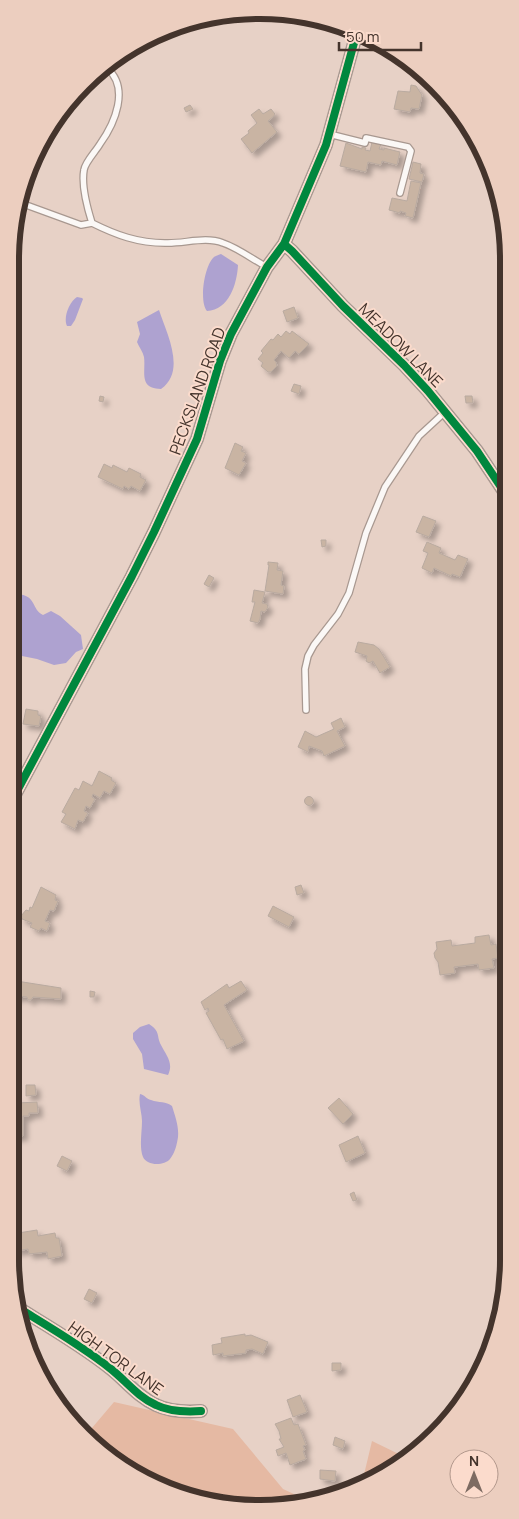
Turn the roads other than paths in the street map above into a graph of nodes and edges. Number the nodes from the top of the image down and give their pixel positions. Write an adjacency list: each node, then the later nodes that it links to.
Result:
1 (355, 39): 3 (street, PECKSLAND ROAD)
2 (110, 71): 6 (lane)
3 (329, 134): 4 (lane); 7 (street, PECKSLAND ROAD)
4 (400, 193)
5 (25, 205): 6 (lane)
6 (92, 222): 8 (lane)
7 (284, 244): 8 (street, PECKSLAND ROAD); 9 (street, MEADOW LANE)
8 (267, 266): 12 (street, PECKSLAND ROAD)
9 (445, 412): 10 (street, MEADOW LANE); 11 (lane)
10 (500, 486)
11 (306, 710)
12 (19, 788)
13 (24, 1312): 14 (street, HIGH TOR LANE)
14 (201, 1412)

